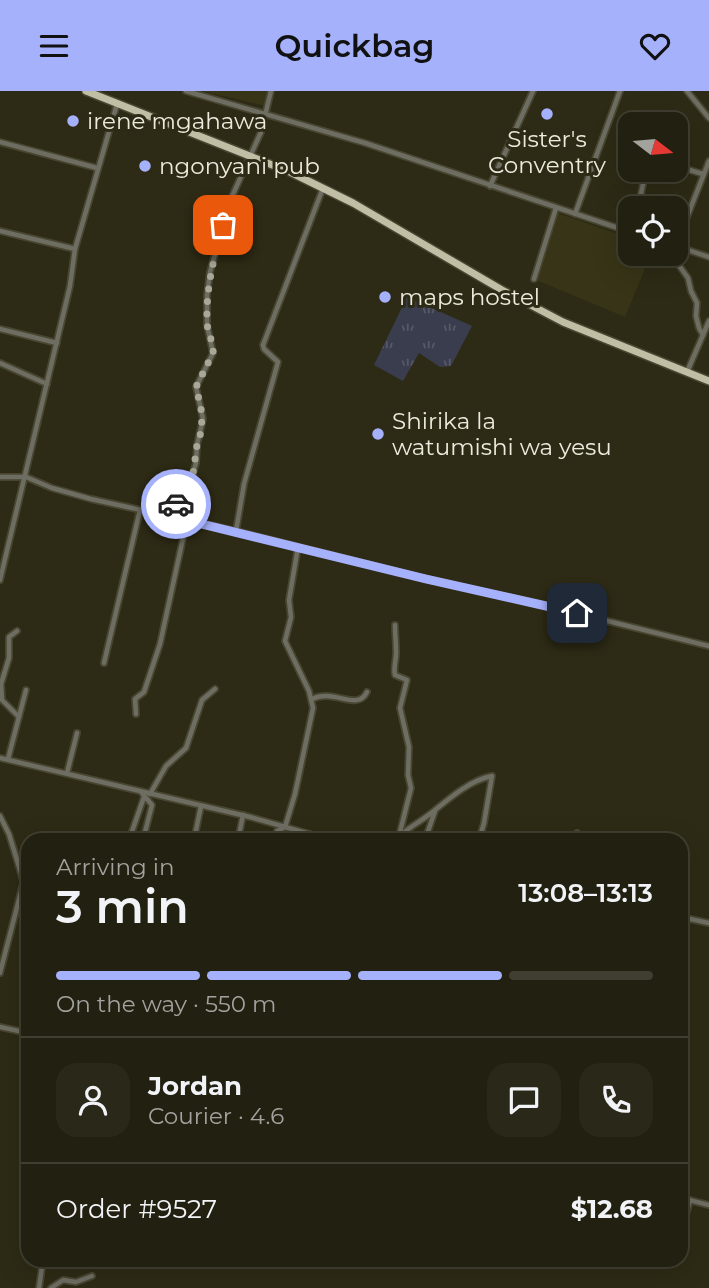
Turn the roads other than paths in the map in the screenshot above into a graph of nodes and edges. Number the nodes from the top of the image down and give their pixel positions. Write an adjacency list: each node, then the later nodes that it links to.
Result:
1 (86, 91): 7 (highway)
2 (186, 91): 9 (street)
3 (271, 91): 9 (street)
4 (533, 91): 17 (street)
5 (620, 91): 20 (street)
6 (687, 91): 10 (street)
7 (97, 93): 8 (highway)
8 (117, 104): 12 (highway); 14 (street)
9 (266, 113): 12 (street); 17 (street)
10 (709, 118)
11 (0, 142): 14 (street)
12 (250, 155): 18 (highway); 40 (street)
13 (709, 161): 16 (street)
14 (97, 168): 24 (street)
15 (688, 170): 16 (street)
16 (703, 174): 21 (street)
17 (491, 186): 19 (street)
18 (323, 188): 34 (highway); 42 (street)
19 (556, 208): 20 (street); 28 (street)
20 (575, 214): 22 (street)
21 (688, 214)
22 (618, 228)
23 (0, 230): 24 (street)
24 (75, 249): 32 (street)
25 (688, 250): 26 (street)
26 (709, 257)
27 (680, 266): 31 (street)
28 (534, 279)
29 (709, 321): 31 (street)
30 (0, 328): 32 (street)
31 (703, 335): 34 (street)
32 (57, 343): 36 (street)
33 (0, 363): 36 (street)
34 (687, 372): 35 (highway)
35 (709, 381)
36 (47, 384): 38 (street)
37 (0, 477): 38 (street)
38 (26, 477): 39 (street); 44 (street)
39 (140, 509): 40 (street); 48 (street)
40 (169, 516): 41 (street)
41 (187, 520): 42 (street); 53 (street)
42 (236, 531): 43 (street)
43 (298, 547): 47 (street); 52 (street)
44 (0, 580)
45 (396, 625): 71 (street)
46 (17, 631): 54 (street)
47 (709, 646)
48 (104, 663)
49 (215, 689): 59 (street)
50 (26, 690): 54 (street)
51 (367, 692): 52 (street)
52 (312, 699): 64 (street)
53 (136, 714)
54 (19, 717): 57 (street)
55 (77, 733): 58 (street)
56 (0, 758): 57 (street)
57 (8, 759): 58 (street)
58 (67, 773): 59 (street)
59 (145, 794): 60 (street); 65 (street); 66 (street)
60 (201, 806): 62 (street); 67 (street)
61 (435, 811): 72 (street); 73 (street); 74 (street)
62 (243, 815): 64 (street); 68 (street)
63 (0, 816): 75 (street)
64 (285, 827): 69 (street); 70 (street)
65 (131, 833)
66 (145, 833)
67 (195, 833)
68 (239, 833)
69 (277, 833)
70 (306, 833)
71 (400, 833)
72 (404, 833)
73 (427, 833)
74 (481, 833)
75 (21, 877)
76 (21, 891): 80 (street)
77 (688, 918): 78 (street)
78 (709, 923)
79 (0, 941): 80 (street)
80 (7, 941): 81 (street)
81 (0, 973)
82 (0, 1027): 83 (street)
83 (21, 1032)
84 (690, 1200): 85 (street); 86 (street)
85 (709, 1205)
86 (688, 1208)
87 (42, 1267): 89 (street)
88 (92, 1276): 90 (street)
89 (39, 1288)
90 (51, 1288)

